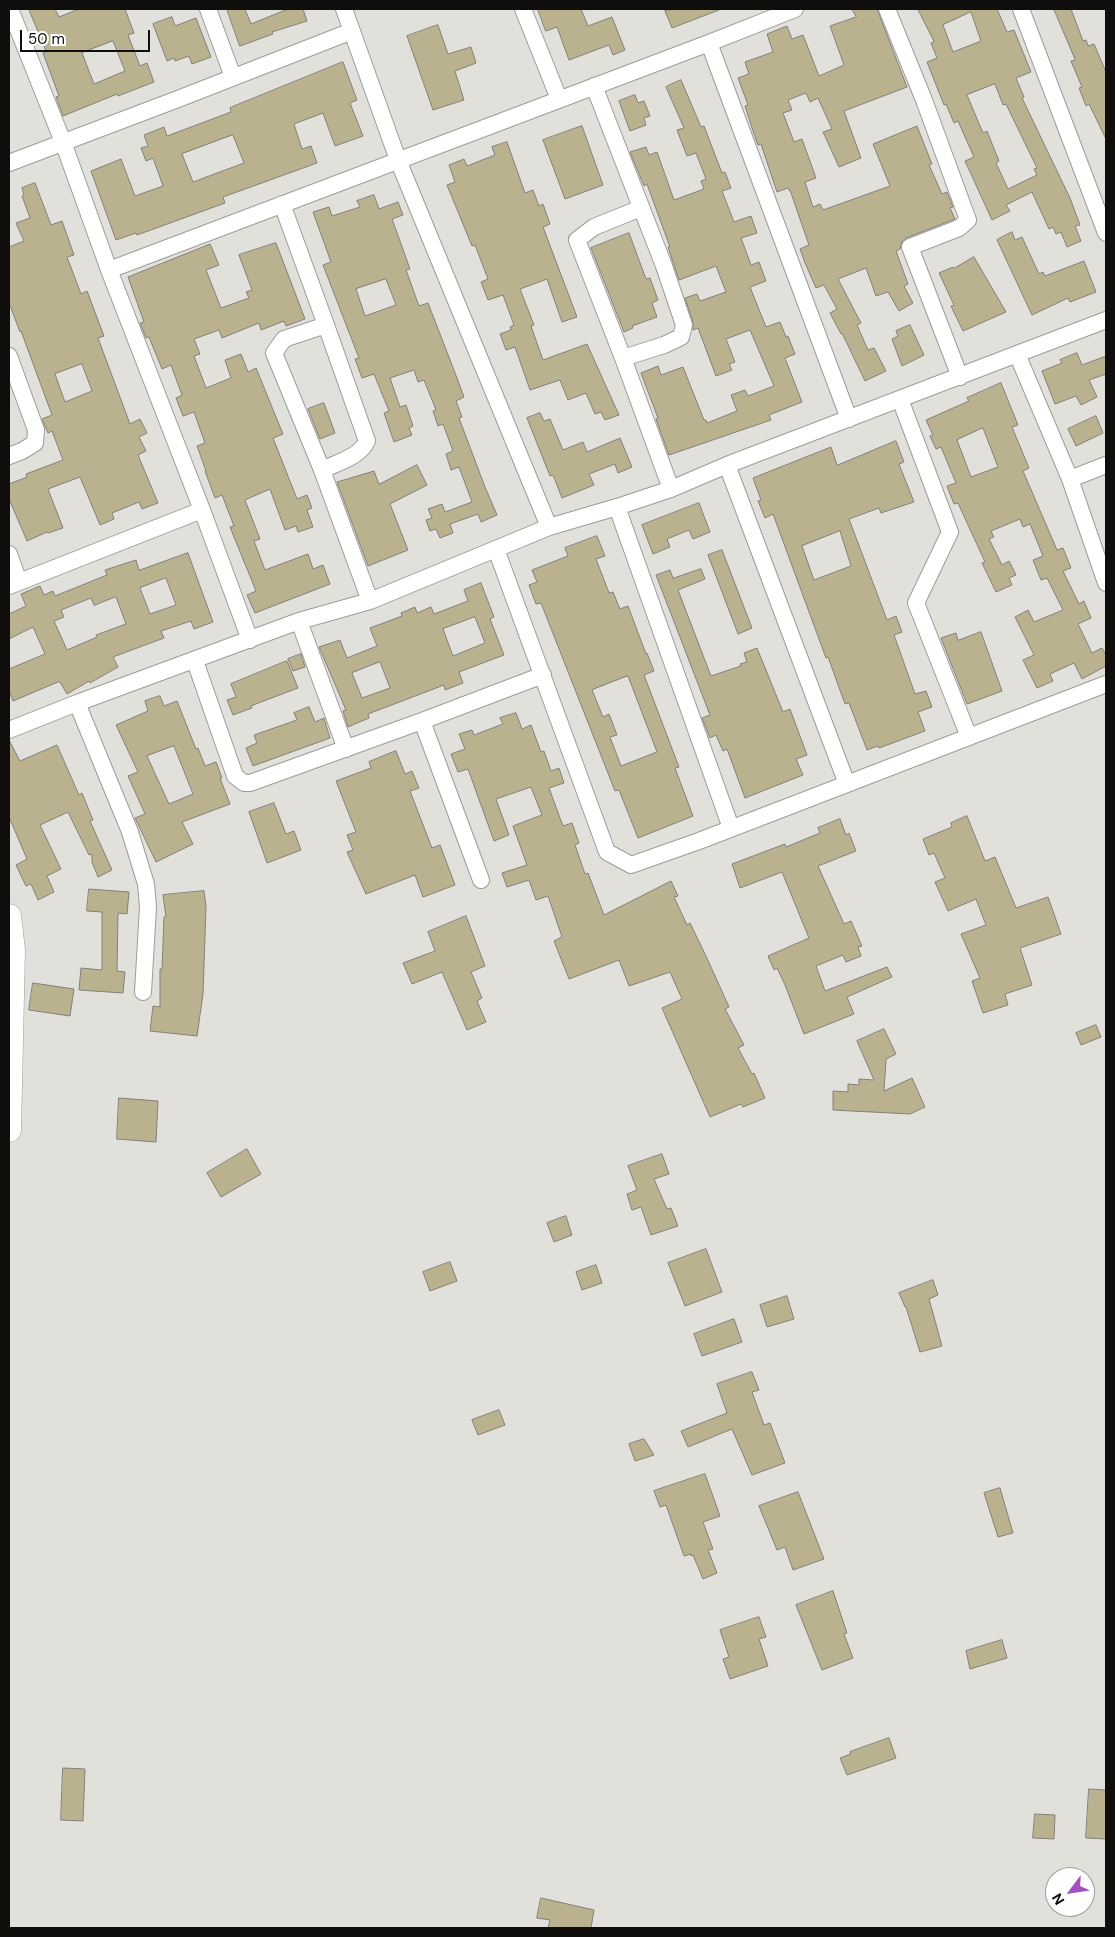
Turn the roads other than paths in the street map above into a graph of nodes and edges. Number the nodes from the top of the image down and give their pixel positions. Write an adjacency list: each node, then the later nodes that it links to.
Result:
1 (10, 9): 9 (street)
2 (208, 9): 12 (street)
3 (344, 9): 10 (street)
4 (523, 9): 14 (street)
5 (795, 9): 8 (street)
6 (887, 9): 27 (street)
7 (1021, 9): 20 (street)
8 (766, 14): 11 (street)
9 (13, 27): 15 (street)
10 (352, 31): 12 (street); 16 (street)
11 (709, 44): 13 (street); 29 (street)
12 (233, 77): 15 (street)
13 (594, 86): 14 (street); 19 (street)
14 (559, 99): 16 (street)
15 (63, 142): 17 (street); 21 (street)
16 (398, 160): 18 (street); 38 (street)
17 (9, 163)
18 (282, 204): 21 (street); 23 (street)
19 (641, 208): 26 (street); 26 (street)
20 (1106, 232)
21 (109, 270): 37 (street)
22 (1106, 320): 24 (street)
23 (326, 325): 33 (street); 33 (street)
24 (1017, 354): 27 (street); 34 (street)
25 (9, 356): 30 (street)
26 (623, 358): 35 (street)
27 (960, 377): 28 (street)
28 (900, 399): 29 (street); 52 (street)
29 (849, 419): 31 (street)
30 (9, 456)
31 (728, 465): 35 (street); 54 (street)
32 (1106, 465): 34 (street)
33 (322, 470): 43 (street)
34 (1070, 479): 41 (street)
35 (671, 488): 36 (street)
36 (617, 507): 38 (street); 55 (street)
37 (202, 510): 42 (street); 45 (street)
38 (549, 527): 39 (street)
39 (496, 549): 43 (street); 47 (street)
40 (9, 554): 42 (street)
41 (1106, 583)
42 (14, 584)
43 (370, 601): 44 (street)
44 (299, 621): 45 (street); 53 (street)
45 (250, 640): 46 (street)
46 (194, 661): 49 (street); 53 (street)
47 (543, 675): 50 (street); 55 (street)
48 (1106, 684): 52 (street)
49 (77, 703): 51 (street); 58 (street)
50 (422, 722): 53 (street); 56 (street)
51 (9, 730)
52 (969, 737): 54 (street)
53 (346, 750)
54 (847, 784): 55 (street)
55 (731, 828)
56 (481, 880)
57 (9, 916): 59 (street)
58 (142, 992)
59 (9, 1130)

